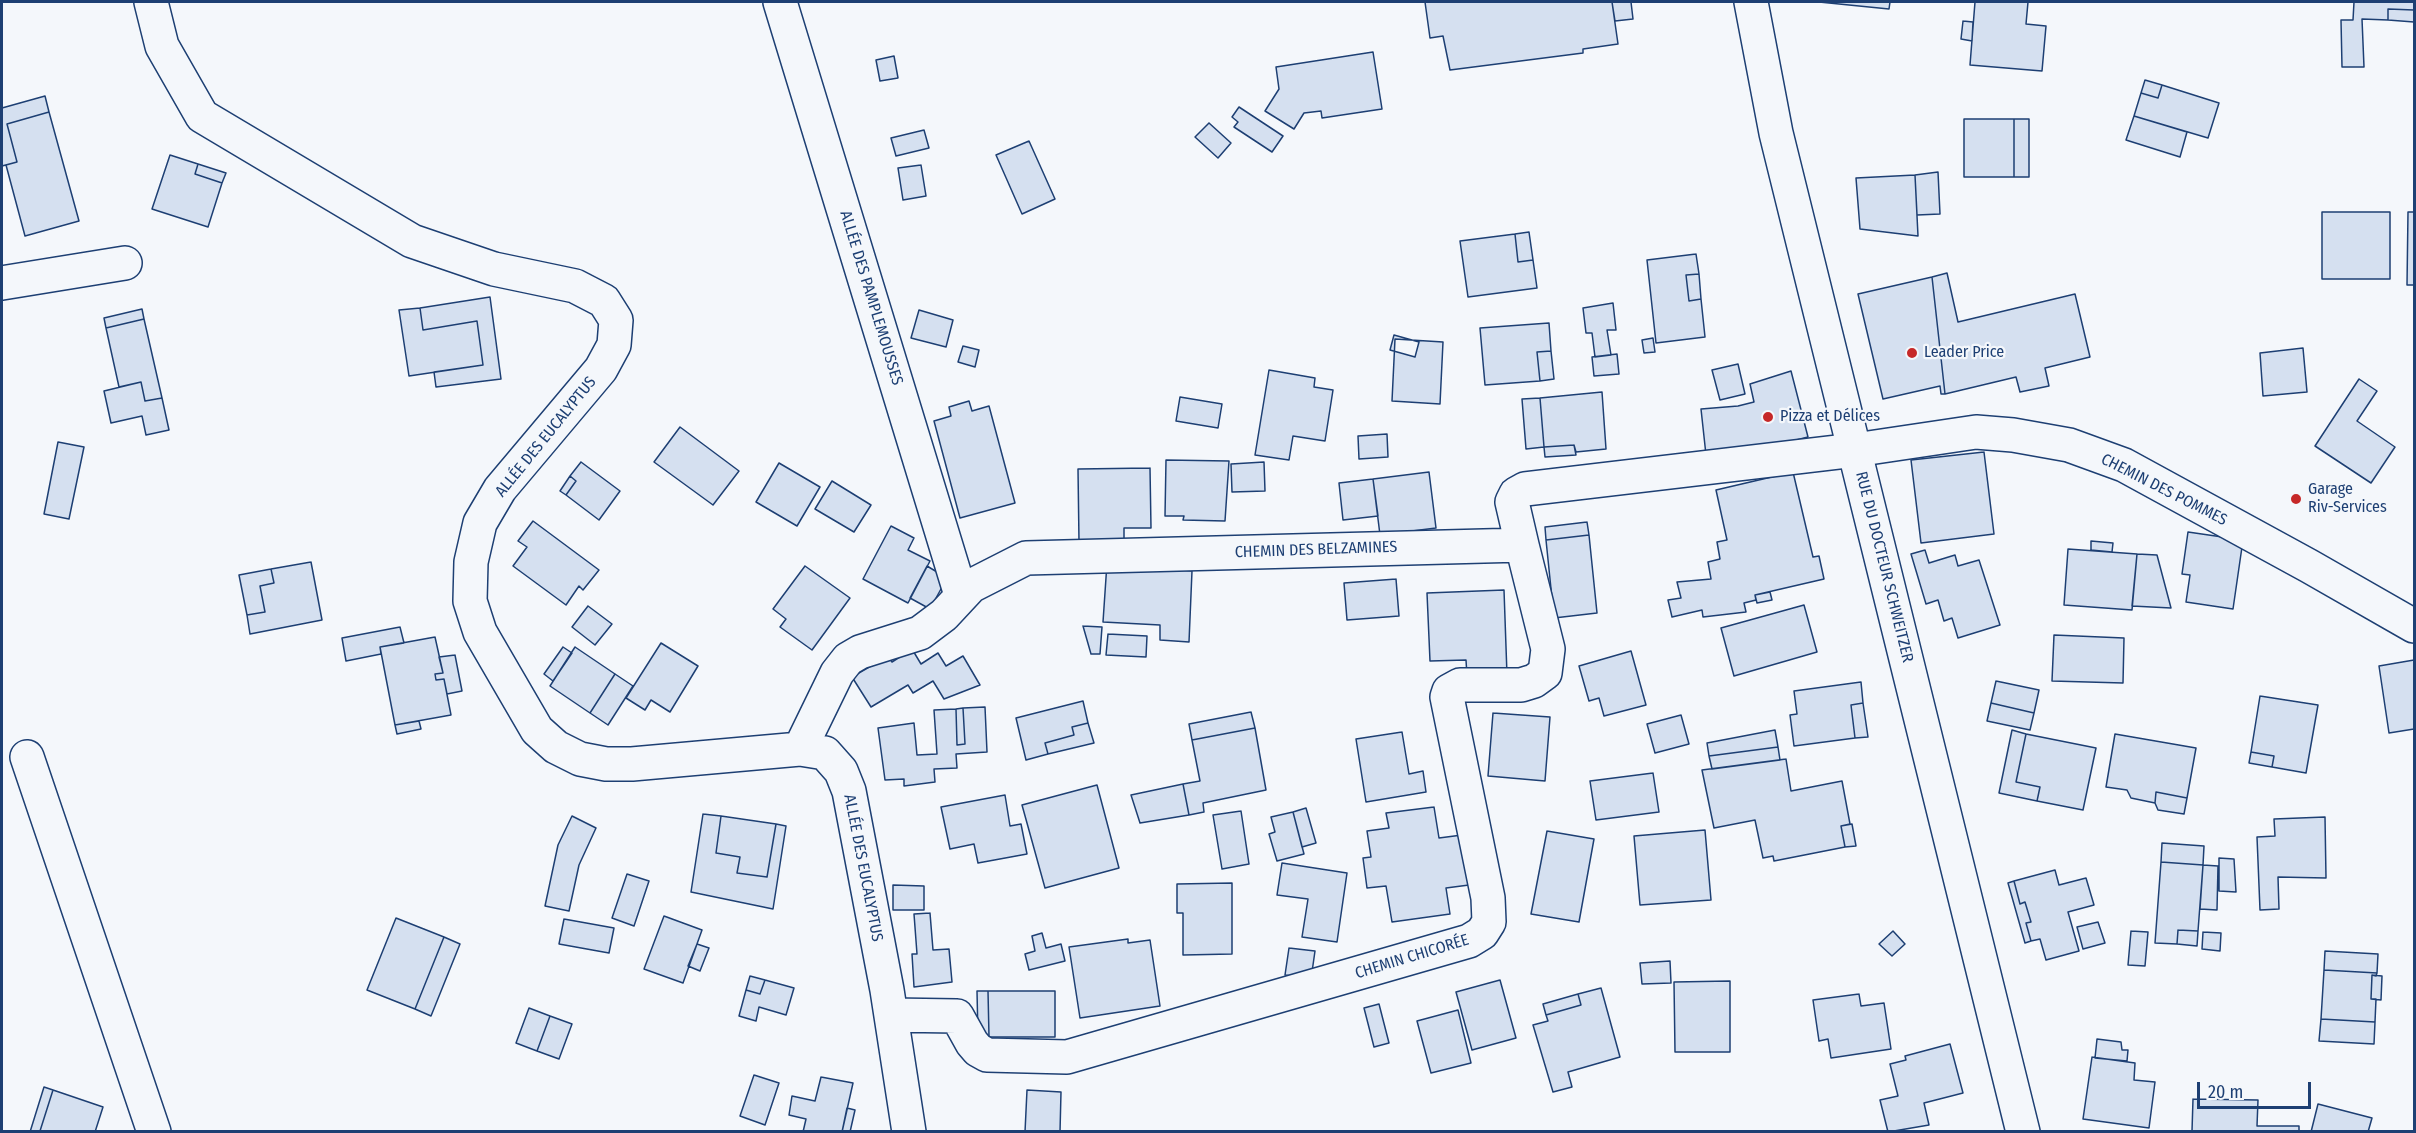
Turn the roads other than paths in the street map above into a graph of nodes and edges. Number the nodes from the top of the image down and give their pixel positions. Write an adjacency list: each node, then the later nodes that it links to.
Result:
1 (150, 2): 10 (street, ALLÉE DES EUCALYPTUS)
2 (780, 2): 8 (street, ALLÉE DES PAMPLEMOUSSES)
3 (1751, 2): 6 (street, RUE DU DOCTEUR SCHWEITZER)
4 (124, 264): 5 (street)
5 (2, 283)
6 (1855, 450): 7 (street); 9 (street, CHEMIN DES POMMES); 15 (street, RUE DU DOCTEUR SCHWEITZER)
7 (1522, 545): 8 (street, CHEMIN DES BELZAMINES); 12 (street, CHEMIN CHICORÉE)
8 (961, 594): 10 (street, CHEMIN DES BELZAMINES)
9 (2415, 626)
10 (801, 749): 12 (street, ALLÉE DES EUCALYPTUS)
11 (27, 757): 13 (street)
12 (891, 1015): 14 (street, ALLÉE DES EUCALYPTUS)
13 (154, 1131)
14 (909, 1131)
15 (2023, 1131)

